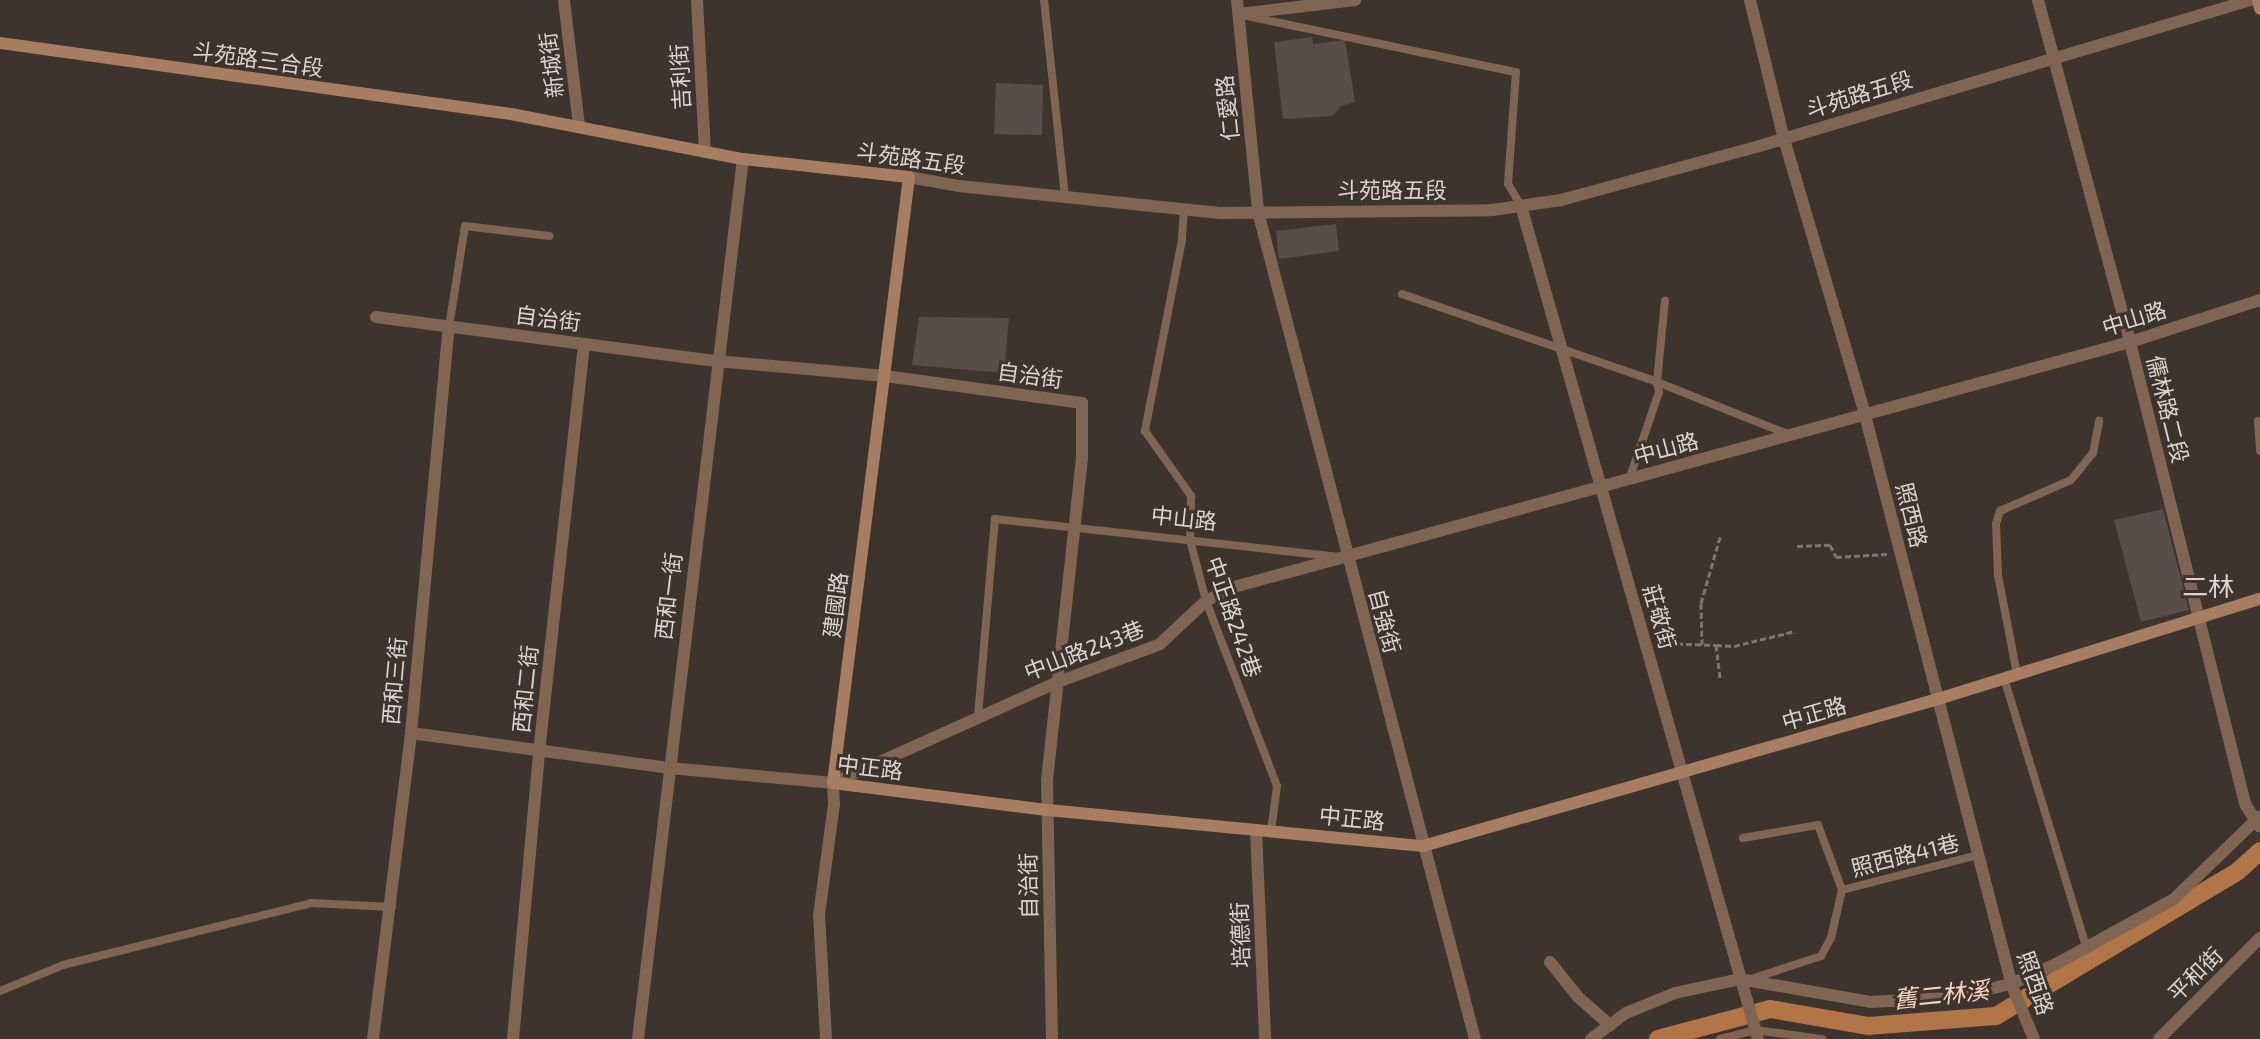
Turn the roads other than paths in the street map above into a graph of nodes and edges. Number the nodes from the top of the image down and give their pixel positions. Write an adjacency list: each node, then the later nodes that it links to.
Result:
1 (564, 0): 15 (street, 新城街)
2 (697, 0): 17 (street, 吉利街)
3 (1044, 0): 20 (lane)
4 (1238, 0): 11 (street, 仁愛路)
5 (1355, 0): 11 (street)
6 (1750, 0): 16 (street, 照西路)
7 (2038, 0): 13 (street, 儒林路二段)
8 (2251, 0): 13 (street, 斗苑路五段)
9 (2258, 0): 10 (main road)
10 (2260, 9)
11 (1239, 14): 21 (lane); 23 (street, 仁愛路)
12 (0, 43): 14 (main road, 斗苑路三合段)
13 (2054, 58): 16 (street, 斗苑路五段); 30 (street, 儒林路二段)
14 (512, 114): 15 (main road, 斗苑路五段)
15 (579, 125): 17 (main road, 斗苑路五段)
16 (1784, 139): 21 (street, 斗苑路五段); 36 (street, 照西路)
17 (705, 152): 18 (main road, 斗苑路五段)
18 (743, 159): 19 (main road, 斗苑路五段); 33 (street, 西和一街)
19 (909, 177): 20 (street, 斗苑路五段); 34 (main road, 建國路)
20 (1065, 197): 22 (street, 斗苑路五段)
21 (1521, 206): 23 (street, 斗苑路五段); 32 (street, 莊敬街)
22 (1184, 209): 23 (street, 斗苑路五段); 44 (lane, 中正路242巷)
23 (1258, 212): 45 (street, 自強街)
24 (549, 236): 29 (lane)
25 (1402, 294): 32 (lane)
26 (1665, 300): 35 (lane)
27 (2260, 300): 30 (street, 中山路)
28 (375, 317): 29 (street, 自治街)
29 (449, 327): 31 (street, 自治街); 54 (street, 西和三街)
30 (2130, 342): 36 (street, 中山路); 48 (street, 儒林路二段)
31 (584, 344): 33 (street, 自治街); 55 (street, 西和二街)
32 (1563, 351): 35 (lane); 42 (street, 莊敬街)
33 (717, 361): 34 (street, 自治街); 56 (street, 西和一街)
34 (885, 376): 43 (street, 自治街); 58 (main road, 建國路)
35 (1657, 382): 39 (lane); 41 (lane)
36 (1865, 415): 39 (street, 中山路); 52 (street, 照西路)
37 (2099, 421): 49 (lane)
38 (2258, 421): 40 (lane)
39 (1791, 435): 41 (street, 中山路)
40 (2260, 452)
41 (1629, 480): 42 (street, 中山路)
42 (1602, 487): 45 (street, 中山路); 57 (street, 莊敬街)
43 (1074, 527): 44 (lane, 中山路); 51 (street, 自治街); 53 (lane, 中山路)
44 (1190, 540): 45 (lane, 中山路); 47 (lane, 中正路242巷)
45 (1346, 558): 47 (street, 中山路243巷); 64 (street, 自強街)
46 (2260, 599): 48 (main road, 中正路)
47 (1206, 601): 51 (street, 中山路243巷); 62 (lane, 中正路242巷)
48 (2198, 616): 49 (main road, 中正路); 60 (street, 儒林路二段)
49 (2018, 674): 50 (main road, 中正路)
50 (2004, 678): 52 (main road, 中正路); 69 (lane)
51 (1058, 682): 53 (street, 中山路243巷); 59 (street, 自治街)
52 (1938, 699): 57 (main road, 中正路); 65 (street, 照西路)
53 (978, 716): 58 (street, 中山路243巷)
54 (411, 733): 55 (street, 中正路); 67 (street, 西和三街)
55 (539, 752): 56 (street, 中正路); 77 (street, 西和二街)
56 (669, 768): 58 (street, 中正路); 78 (street, 西和一街)
57 (1682, 773): 64 (main road, 中正路); 71 (street, 莊敬街)
58 (834, 783): 59 (main road, 中正路); 79 (street, 建國路)
59 (1048, 810): 61 (main road, 中正路); 80 (street, 自治街)
60 (2258, 821): 69 (street)
61 (1256, 830): 62 (main road, 中正路); 81 (street, 培德街)
62 (1271, 831): 64 (main road, 中正路)
63 (1743, 838): 66 (lane, 照西路41巷)
64 (1423, 846): 82 (street, 自強街)
65 (1978, 855): 66 (lane, 照西路41巷); 72 (street, 照西路)
66 (1842, 890): 71 (lane)
67 (392, 907): 73 (lane); 76 (street, 西和三街)
68 (2260, 938): 87 (street, 平和街)
69 (2086, 947): 72 (street)
70 (1550, 962): 74 (street)
71 (1744, 979): 72 (street); 74 (street); 75 (street, 莊敬街)
72 (2011, 984): 86 (street, 照西路)
73 (0, 991)
74 (1610, 1025): 83 (street)
75 (1757, 1034): 84 (lane); 85 (lane)
76 (373, 1039)
77 (513, 1039)
78 (638, 1039)
79 (826, 1039)
80 (1052, 1039)
81 (1265, 1039)
82 (1475, 1039)
83 (1591, 1039)
84 (1720, 1039)
85 (1821, 1039)
86 (2034, 1039)
87 (2159, 1039)

